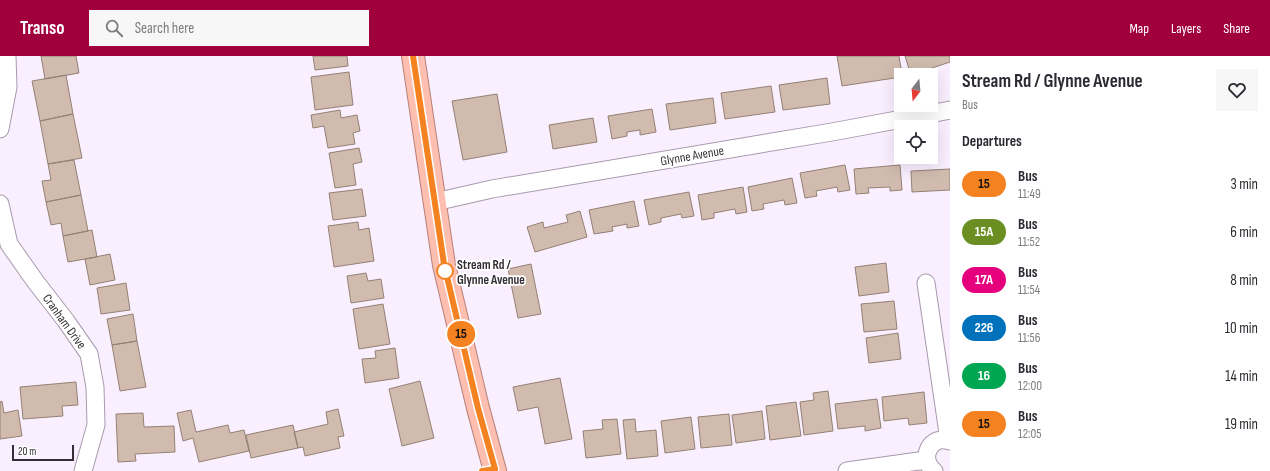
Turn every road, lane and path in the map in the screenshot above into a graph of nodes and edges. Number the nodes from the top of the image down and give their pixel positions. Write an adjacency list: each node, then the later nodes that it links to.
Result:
1 (7, 56): 4 (street)
2 (413, 56): 5 (highway)
3 (950, 110): 5 (street, Glynne Avenue)
4 (0, 129)
5 (435, 202): 10 (highway)
6 (0, 204): 11 (street, Cranham Drive)
7 (926, 283): 8 (street)
8 (949, 440): 9 (street)
9 (930, 466): 12 (street)
10 (490, 470)
11 (83, 471)
12 (846, 471)

